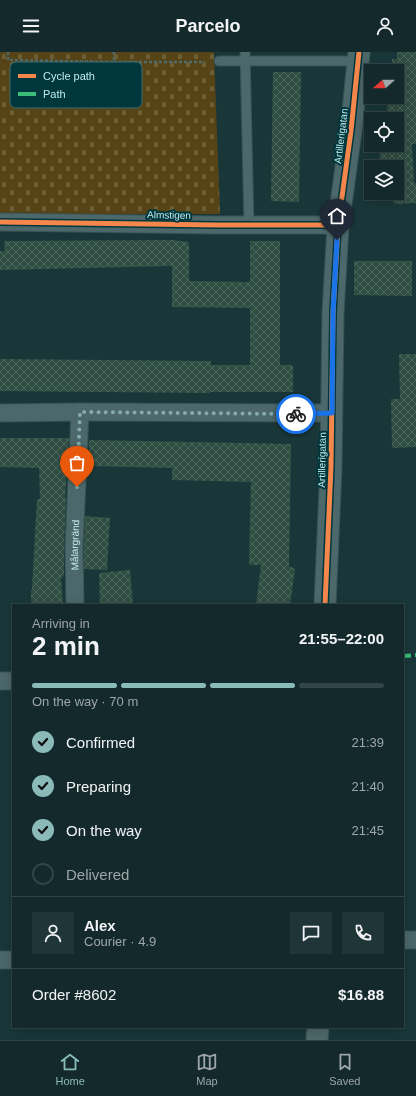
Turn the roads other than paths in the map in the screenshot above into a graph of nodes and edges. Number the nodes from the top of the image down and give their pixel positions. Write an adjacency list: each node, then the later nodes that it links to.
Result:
1 (359, 56): 2 (lane); 6 (street, Artillerigatan)
2 (245, 57): 3 (lane); 5 (lane)
3 (215, 62)
4 (0, 222): 5 (street, Almstigen)
5 (249, 225): 6 (street, Almstigen)
6 (338, 226): 9 (street, Artillerigatan)
7 (80, 412): 8 (street); 9 (street); 10 (street, Målargränd)
8 (0, 413)
9 (332, 413): 11 (street, Artillerigatan)
10 (75, 604)
11 (325, 604)
12 (0, 681): 13 (street)
13 (12, 681)
14 (404, 940): 15 (street)
15 (416, 940)
16 (0, 960): 17 (street)
17 (12, 960)
18 (318, 1028): 19 (street)
19 (318, 1040)

